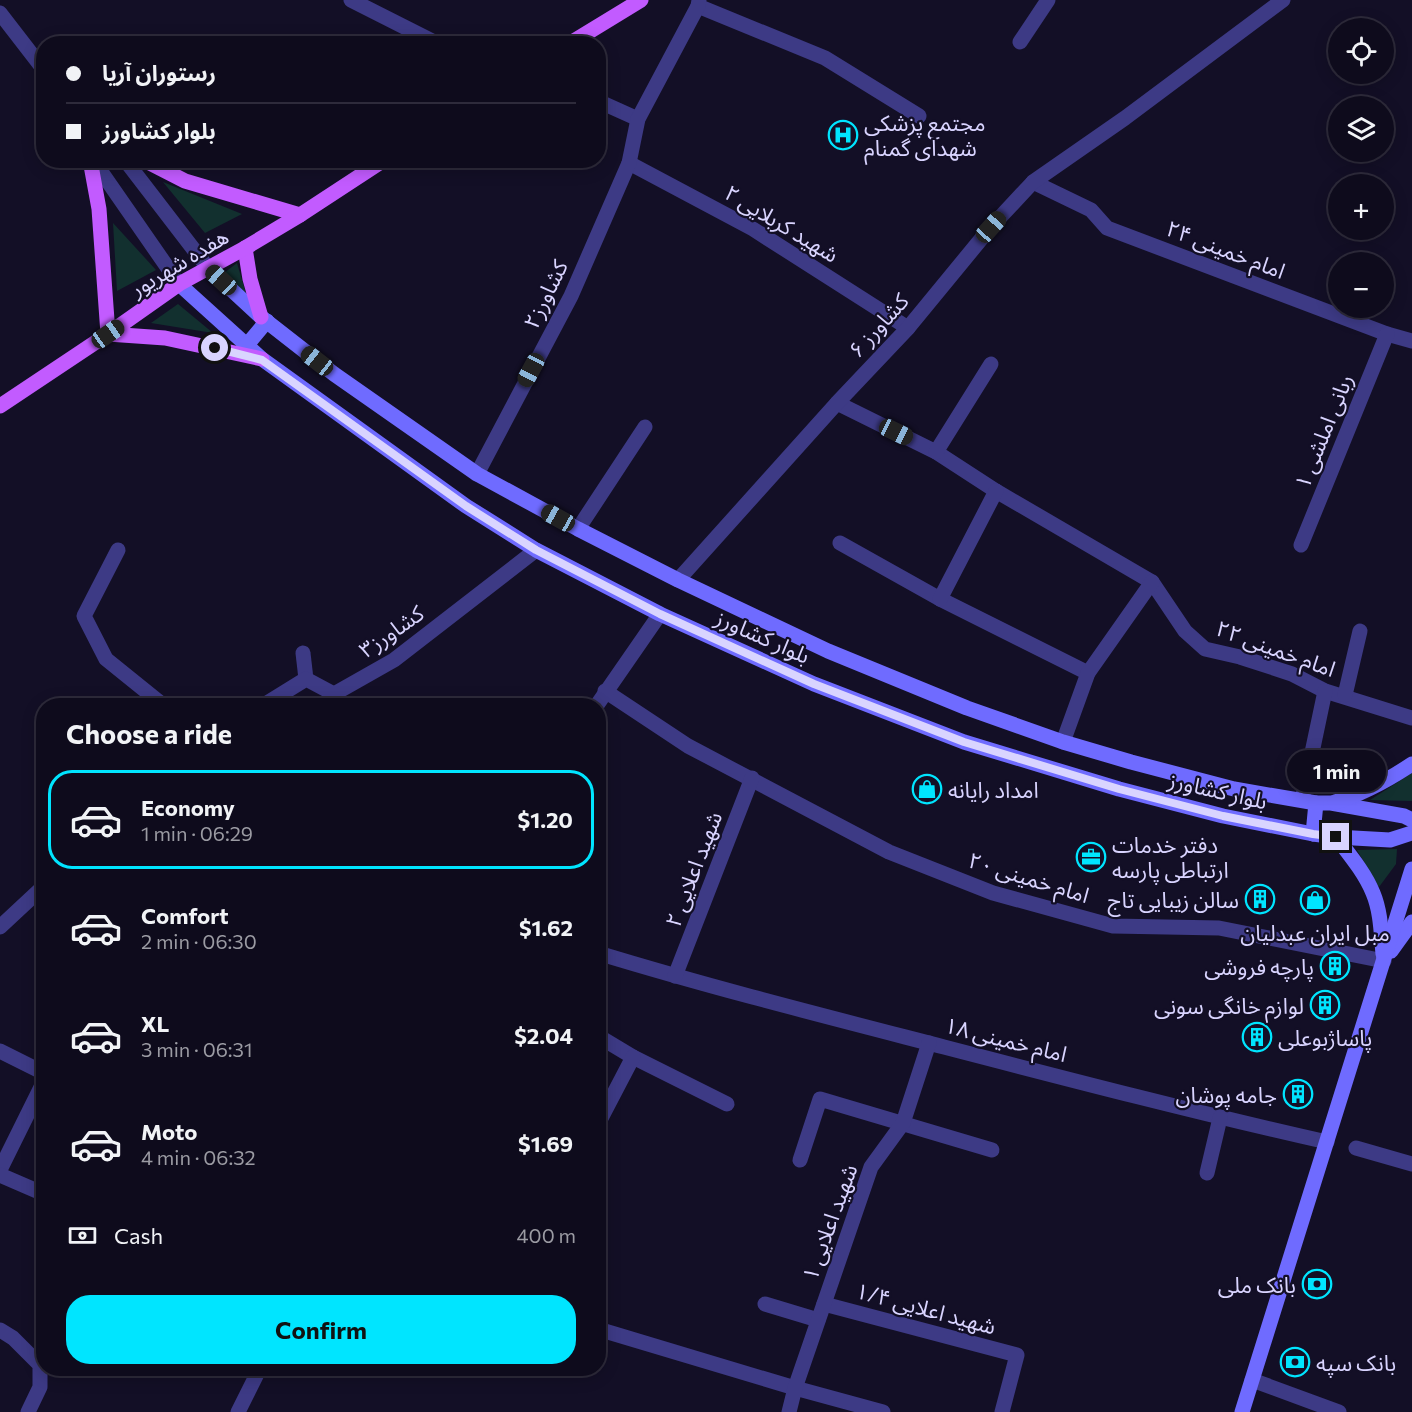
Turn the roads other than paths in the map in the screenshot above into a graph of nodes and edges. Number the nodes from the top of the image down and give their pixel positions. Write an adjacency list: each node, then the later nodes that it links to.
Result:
1 (351, 0): 7 (street)
2 (641, 0): 8 (main road)
3 (1048, 0): 9 (street)
4 (1283, 0): 20 (street, کشاورز ۶)
5 (699, 3): 12 (street); 13 (street, کشاورز۲)
6 (0, 13): 10 (street)
7 (422, 36)
8 (582, 36)
9 (1020, 42)
10 (36, 60)
11 (606, 105): 13 (street)
12 (920, 116)
13 (638, 119): 14 (street, کشاورز۲)
14 (629, 164): 26 (street, شهید کربلایی ۲); 37 (street, کشاورز۲)
15 (93, 168): 27 (main road)
16 (98, 168): 24 (street)
17 (131, 168): 23 (street)
18 (160, 168): 21 (main road)
19 (372, 168): 21 (main road, هفده شهریور)
20 (1033, 182): 26 (street, کشاورز ۶); 28 (street, امام خمینی ۲۴)
21 (300, 215): 22 (main road, هفده شهریور)
22 (245, 248): 23 (main road, هفده شهریور); 25 (main road)
23 (208, 267): 24 (main road, هفده شهریور); 25 (main road, بلوار کشاورز)
24 (178, 284): 27 (main road, هفده شهریور); 30 (main road, بلوار کشاورز)
25 (264, 319): 30 (main road); 37 (main road, بلوار کشاورز)
26 (908, 328): 34 (street, کشاورز ۶)
27 (108, 334): 31 (main road); 33 (main road, هفده شهریور)
28 (1387, 334): 29 (street, امام خمینی ۲۴); 41 (street, ربانی املشی ۱)
29 (1412, 341)
30 (246, 346): 31 (main road, بلوار کشاورز)
31 (262, 360): 43 (main road, بلوار کشاورز)
32 (991, 364): 36 (street)
33 (2, 402)
34 (837, 402): 36 (street); 44 (street, کشاورز ۶)
35 (645, 427): 39 (street)
36 (936, 452): 38 (street)
37 (477, 474): 39 (main road, بلوار کشاورز)
38 (996, 491): 45 (street); 46 (street)
39 (578, 529): 44 (main road, بلوار کشاورز)
40 (840, 543): 46 (street)
41 (1301, 545)
42 (118, 550): 55 (street)
43 (536, 550): 47 (main road, بلوار کشاورز); 51 (street, کشاورز۳)
44 (678, 580): 59 (main road, بلوار کشاورز)
45 (1152, 582): 50 (street); 53 (street, امام خمینی ۲۲)
46 (940, 599): 50 (street)
47 (660, 614): 52 (street); 65 (main road, بلوار کشاورز)
48 (1360, 631): 54 (street)
49 (303, 653): 51 (street)
50 (1088, 673): 59 (street)
51 (306, 679): 56 (street)
52 (605, 691): 57 (street); 61 (street, امام خمینی ۲۰)
53 (1325, 691): 54 (street, امام خمینی ۲۲); 62 (street)
54 (1345, 695): 58 (street, امام خمینی ۲۲)
55 (154, 698)
56 (275, 698)
57 (601, 698)
58 (1412, 718)
59 (1063, 742): 62 (main road, بلوار کشاورز)
60 (1412, 764): 62 (main road)
61 (752, 778): 72 (street, امام خمینی ۲۰); 73 (street, شهید اعلایی ۲)
62 (1316, 802): 63 (main road, بلوار کشاورز); 65 (main road)
63 (1412, 820)
64 (1412, 833): 66 (main road, بلوار کشاورز)
65 (1313, 834): 66 (main road, بلوار کشاورز)
66 (1336, 837): 72 (main road)
67 (1412, 869): 72 (main road)
68 (36, 893): 70 (street)
69 (1412, 922): 72 (main road)
70 (0, 927)
71 (606, 955): 73 (street, امام خمینی ۱۸)
72 (1384, 961): 84 (main road)
73 (675, 976): 75 (street, امام خمینی ۱۸)
74 (606, 1041): 77 (street)
75 (929, 1043): 82 (street, امام خمینی ۱۸); 83 (street, شهید اعلایی ۱)
76 (0, 1050): 78 (street)
77 (633, 1057): 80 (street); 81 (street)
78 (36, 1069)
79 (36, 1097): 89 (street)
80 (727, 1104)
81 (606, 1109)
82 (1220, 1118): 84 (street, امام خمینی ۱۸); 90 (street)
83 (903, 1123): 86 (street); 87 (street); 94 (street, شهید اعلایی ۱)
84 (1326, 1142): 101 (main road)
85 (1356, 1149): 88 (street)
86 (992, 1150)
87 (800, 1160)
88 (1412, 1164)
89 (0, 1170)
90 (1207, 1173)
91 (0, 1175): 92 (street)
92 (36, 1191)
93 (765, 1304): 95 (street)
94 (824, 1305): 95 (street, شهید اعلایی ۱); 107 (street, شهید اعلایی ۱/۴)
95 (818, 1320): 102 (street, شهید اعلایی ۱)
96 (0, 1330): 98 (street)
97 (606, 1331): 102 (street)
98 (36, 1361)
99 (40, 1376): 103 (street)
100 (256, 1376): 104 (street)
101 (1252, 1380): 108 (main road); 109 (street)
102 (795, 1389): 105 (street, شهید اعلایی ۱); 106 (street)
103 (28, 1412)
104 (238, 1412)
105 (789, 1412)
106 (883, 1412)
107 (1002, 1412)
108 (1242, 1412)
109 (1340, 1412)

